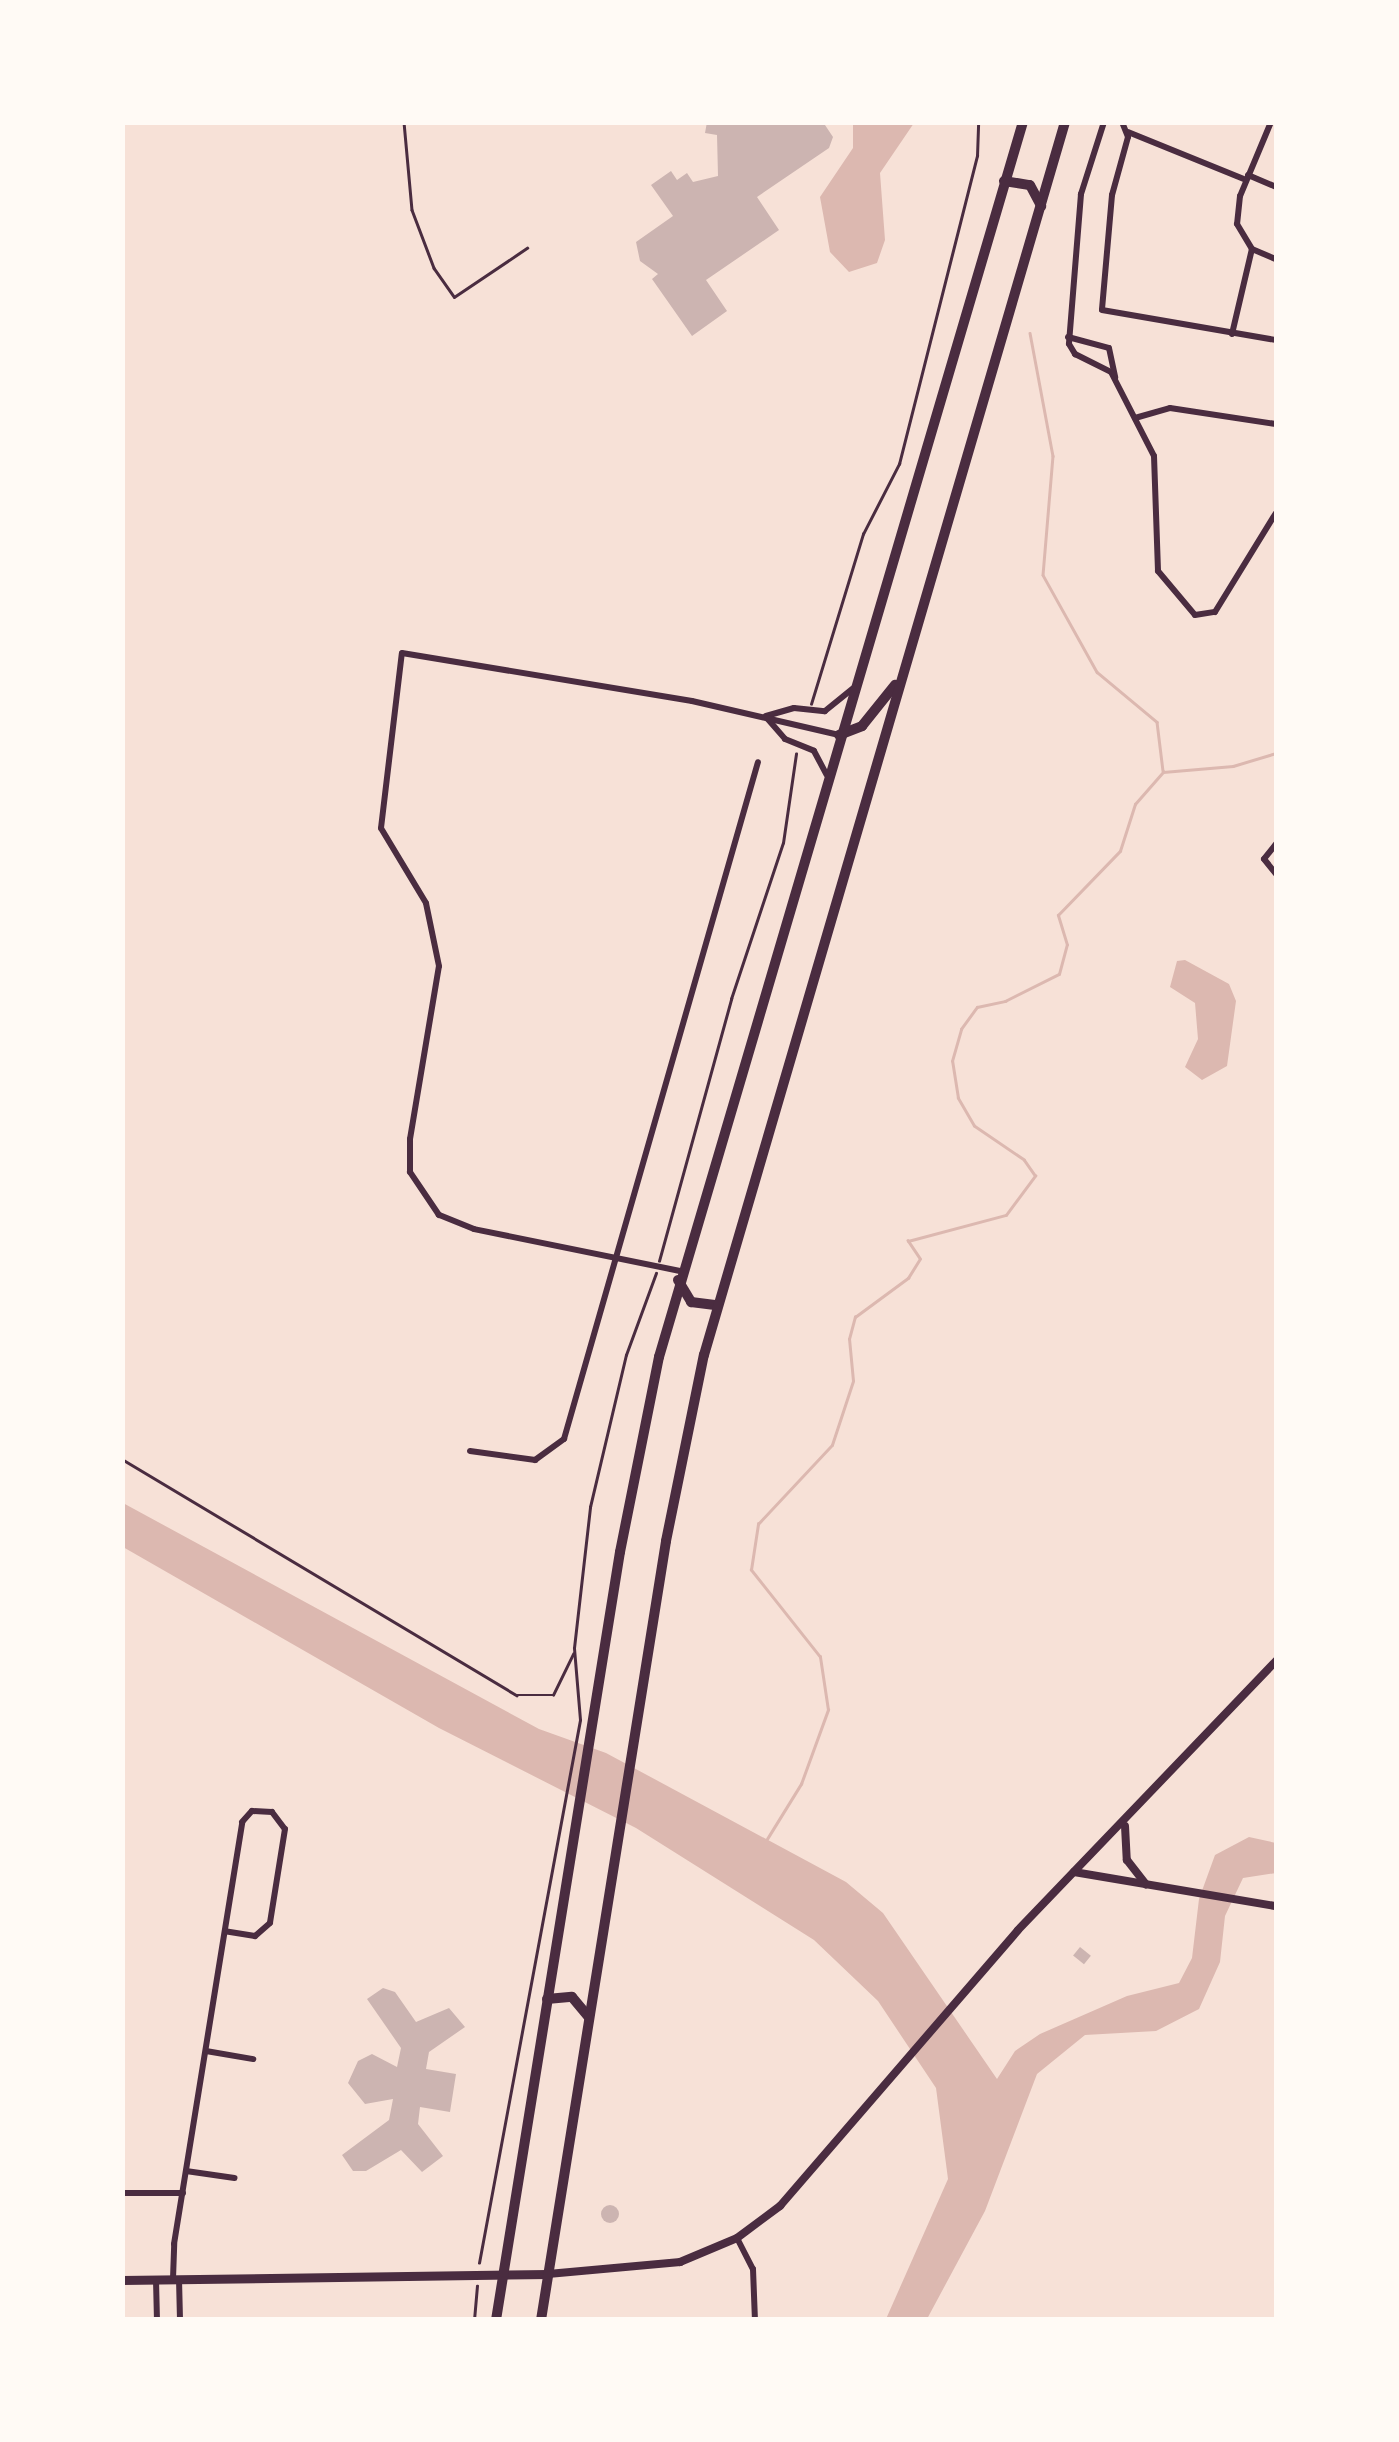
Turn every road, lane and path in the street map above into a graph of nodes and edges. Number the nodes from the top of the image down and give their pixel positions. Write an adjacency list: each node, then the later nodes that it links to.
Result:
1 (404, 122): 13 (lane)
2 (978, 122): 25 (path)
3 (1023, 122): 10 (main road)
4 (1066, 122): 12 (main road)
5 (1104, 122): 17 (street)
6 (1122, 122): 8 (street)
7 (1271, 122): 9 (street)
8 (1128, 132): 9 (street); 16 (street)
9 (1247, 178): 11 (street); 14 (street)
10 (1004, 181): 12 (main road); 24 (main road)
11 (1276, 187)
12 (1041, 207): 23 (main road)
13 (527, 248)
14 (1252, 248): 15 (street); 16 (street)
15 (1276, 259)
16 (1232, 334): 18 (street)
17 (1068, 338): 19 (street); 19 (street)
18 (1276, 340)
19 (1114, 378): 20 (street)
20 (1135, 418): 21 (street); 22 (street)
21 (1276, 424)
22 (1276, 513)
23 (902, 676): 27 (main road); 36 (main road)
24 (853, 688): 26 (street); 27 (main road)
25 (811, 704)
26 (765, 716): 27 (street); 30 (street); 33 (street)
27 (839, 735): 30 (main road)
28 (798, 749): 34 (path)
29 (758, 762): 33 (street)
30 (828, 775): 35 (main road)
31 (1276, 844): 32 (street)
32 (1276, 874)
33 (616, 1256): 34 (street); 37 (street)
34 (658, 1264): 35 (street); 39 (path)
35 (679, 1275): 36 (main road); 46 (main road)
36 (717, 1304): 47 (main road)
37 (470, 1450)
38 (122, 1459): 39 (path)
39 (575, 1654): 55 (path)
40 (1276, 1662): 41 (street)
41 (1126, 1824): 42 (street); 43 (street)
42 (1074, 1872): 43 (street); 54 (street)
43 (1146, 1884): 44 (street)
44 (1276, 1906)
45 (224, 1931): 45 (street); 48 (street)
46 (547, 1998): 47 (main road); 57 (main road)
47 (589, 2018): 56 (main road)
48 (206, 2050): 49 (street); 50 (street)
49 (254, 2059)
50 (186, 2171): 51 (street); 53 (street)
51 (234, 2178)
52 (122, 2193): 53 (street)
53 (183, 2193): 58 (street)
54 (737, 2238): 56 (street); 67 (street)
55 (479, 2260)
56 (548, 2274): 57 (main road); 66 (main road)
57 (503, 2276): 58 (main road); 65 (main road)
58 (176, 2279): 60 (main road); 63 (street)
59 (122, 2280): 60 (main road)
60 (156, 2280): 62 (street)
61 (476, 2298): 64 (path)
62 (157, 2320)
63 (180, 2320)
64 (474, 2320)
65 (496, 2320)
66 (541, 2320)
67 (755, 2320)

